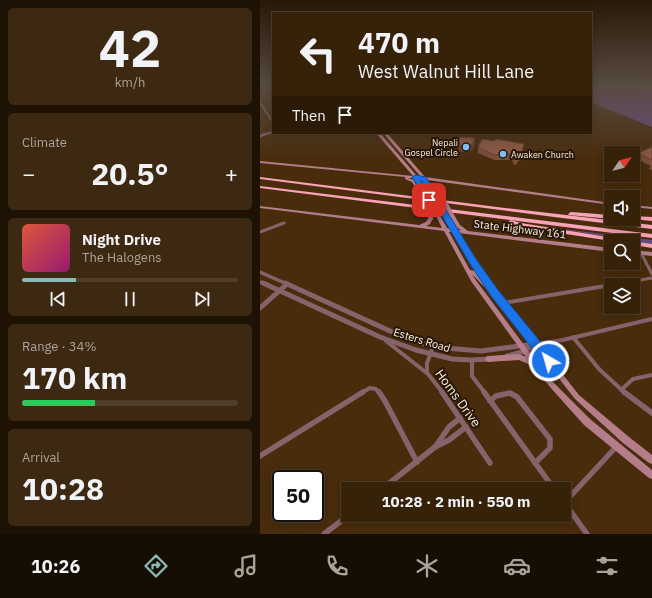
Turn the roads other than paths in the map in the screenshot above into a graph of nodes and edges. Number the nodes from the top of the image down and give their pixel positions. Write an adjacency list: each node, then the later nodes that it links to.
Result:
1 (265, 110): 2 (street)
2 (272, 121)
3 (272, 132): 6 (street)
4 (379, 134): 8 (main road)
5 (386, 134): 7 (main road)
6 (260, 136)
7 (400, 150): 8 (main road); 15 (main road)
8 (394, 151): 10 (main road)
9 (260, 162): 11 (main road)
10 (408, 168): 11 (main road); 14 (main road)
11 (396, 176): 13 (main road)
12 (260, 177): 22 (highway)
13 (404, 177): 14 (main road); 28 (main road, bridge)
14 (416, 177): 15 (main road); 30 (main road, bridge)
15 (424, 178): 16 (main road); 31 (main road, bridge)
16 (447, 181): 18 (main road); 33 (main road, bridge)
17 (260, 187): 23 (highway)
18 (604, 203)
19 (260, 207): 28 (main road, State Highway 161)
20 (640, 207): 21 (main road)
21 (652, 208)
22 (530, 214): 24 (highway); 29 (highway)
23 (494, 216): 35 (highway); 36 (highway)
24 (604, 216)
25 (640, 218): 26 (highway)
26 (652, 219)
27 (284, 223): 32 (street)
28 (418, 226): 30 (main road, State Highway 161)
29 (652, 226)
30 (446, 230): 31 (main road, State Highway 161); 44 (main road)
31 (456, 231): 33 (main road, State Highway 161); 37 (main road)
32 (260, 232)
33 (469, 232): 34 (main road, State Highway 161)
34 (476, 234): 37 (main road); 40 (main road, State Highway 161)
35 (652, 236)
36 (604, 238)
37 (462, 243): 52 (main road)
38 (640, 244): 39 (highway)
39 (652, 246)
40 (604, 249)
41 (641, 253): 42 (main road); 45 (street)
42 (652, 254)
43 (260, 272): 49 (street, Esters Road)
44 (468, 272): 52 (main road); 61 (main road)
45 (652, 274)
46 (652, 278): 47 (street)
47 (640, 280)
48 (260, 282): 51 (street, Esters Road)
49 (287, 284): 51 (street); 55 (street, Esters Road)
50 (604, 286): 53 (street)
51 (280, 290): 54 (street); 56 (street, Esters Road)
52 (495, 293): 53 (main road)
53 (503, 303): 60 (main road)
54 (260, 308)
55 (344, 310): 56 (street); 62 (street, Esters Road)
56 (339, 318): 59 (street, Esters Road)
57 (652, 319): 58 (street)
58 (573, 337): 60 (street); 70 (street)
59 (382, 338): 64 (street, Esters Road); 68 (street, Homs Drive)
60 (536, 344): 61 (street, Esters Road); 63 (street, Esters Road); 78 (main road)
61 (520, 345): 62 (street, Esters Road); 63 (main road)
62 (433, 347): 64 (street)
63 (525, 351): 65 (street, Esters Road); 67 (main road)
64 (432, 355): 66 (street, Esters Road); 68 (street)
65 (488, 359): 66 (street, Esters Road); 67 (main road)
66 (472, 361): 71 (street)
67 (537, 366): 76 (main road)
68 (428, 374): 73 (street, Homs Drive)
69 (652, 375): 70 (street)
70 (622, 390): 72 (street)
71 (490, 401): 81 (street); 81 (street)
72 (652, 413)
73 (460, 418): 74 (street, Homs Drive); 75 (street)
74 (466, 427): 75 (street); 80 (street, Homs Drive)
75 (435, 447): 79 (street)
76 (616, 447): 82 (main road); 85 (street)
77 (260, 456): 79 (street)
78 (652, 460)
79 (417, 462): 83 (street)
80 (490, 463)
81 (535, 463): 84 (street)
82 (652, 475)
83 (391, 482)
84 (549, 482)
85 (571, 495)
86 (571, 512): 89 (street)
87 (341, 521): 88 (street)
88 (324, 534)
89 (587, 534)

